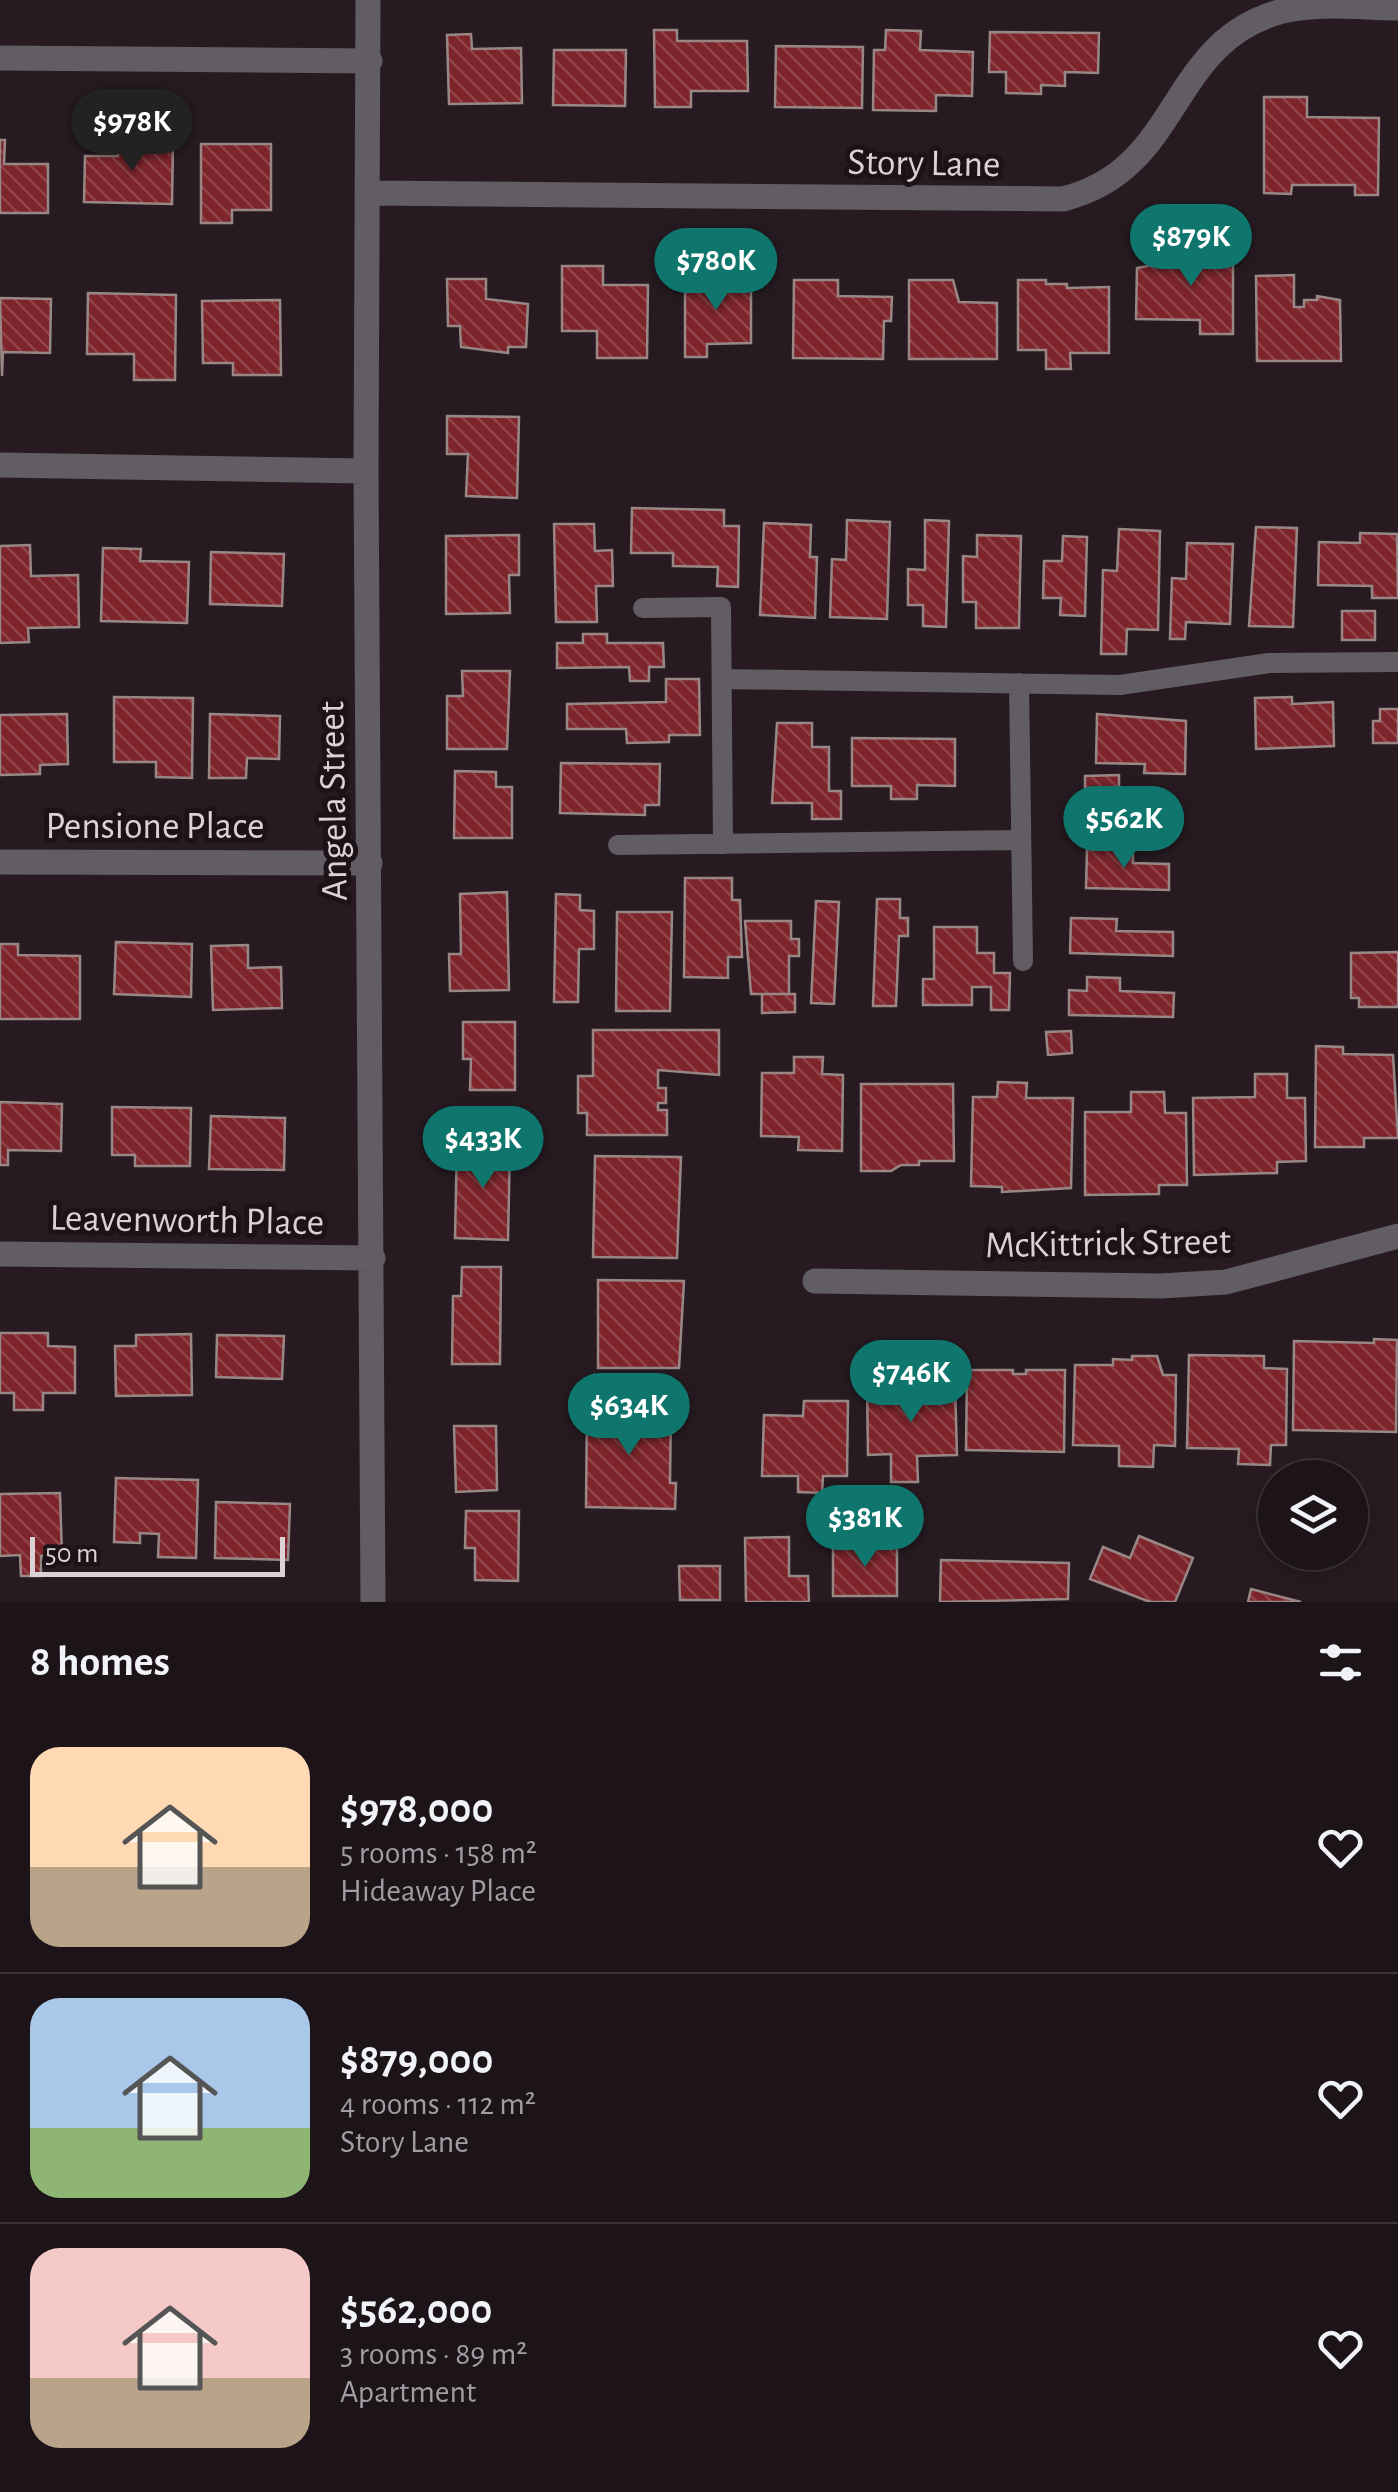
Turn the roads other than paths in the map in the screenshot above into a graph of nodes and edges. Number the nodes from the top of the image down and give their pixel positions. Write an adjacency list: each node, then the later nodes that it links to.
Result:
1 (368, 0): 4 (street, Angela Street)
2 (1398, 8): 5 (street, Story Lane)
3 (0, 58): 4 (street)
4 (370, 61): 5 (street, Angela Street)
5 (368, 193): 7 (street, Angela Street)
6 (0, 466): 7 (street)
7 (366, 472): 16 (street, Angela Street)
8 (643, 608): 10 (lane)
9 (1398, 662): 11 (lane)
10 (722, 678): 11 (lane); 13 (lane)
11 (1020, 683): 12 (lane)
12 (1022, 840): 13 (lane); 17 (lane)
13 (724, 844): 14 (lane)
14 (618, 845)
15 (0, 862): 16 (street, Pensione Place)
16 (370, 864): 20 (street, Angela Street)
17 (1023, 961)
18 (1398, 1236): 21 (street, McKittrick Street)
19 (0, 1254): 20 (street, Leavenworth Place)
20 (372, 1258): 22 (street, Angela Street)
21 (815, 1281)
22 (373, 1602)

